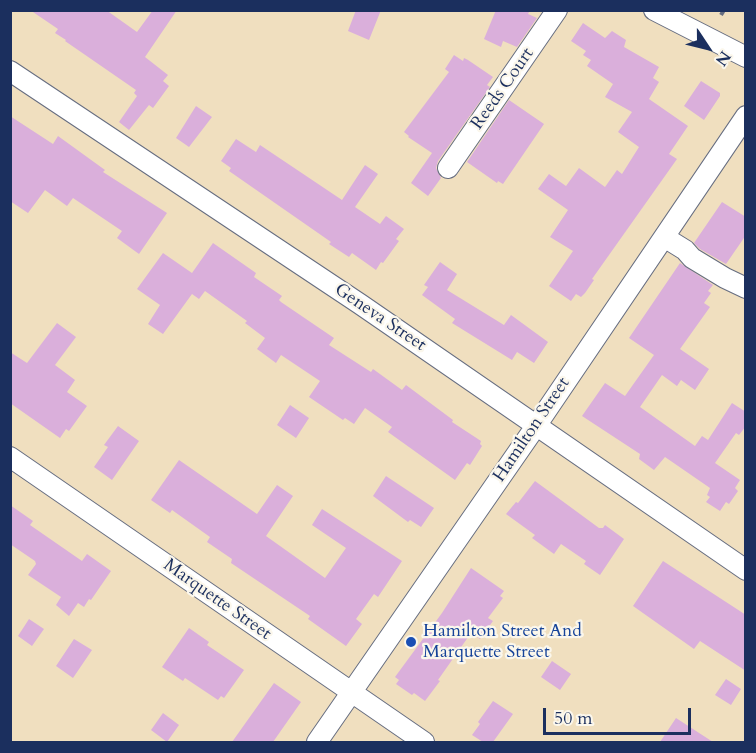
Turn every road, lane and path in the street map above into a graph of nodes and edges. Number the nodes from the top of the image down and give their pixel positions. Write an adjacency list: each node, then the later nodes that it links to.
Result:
1 (557, 10): 6 (street, Reeds Court)
2 (654, 10): 3 (street)
3 (746, 57)
4 (10, 71): 9 (street, Geneva Street)
5 (746, 116): 7 (street, Hamilton Street)
6 (448, 168)
7 (664, 237): 8 (street); 9 (street, Hamilton Street)
8 (746, 288)
9 (536, 426): 11 (street, Geneva Street); 12 (street, Hamilton Street)
10 (10, 457): 12 (street, Marquette Street)
11 (746, 570)
12 (352, 693): 13 (street, Hamilton Street); 14 (street, Marquette Street)
13 (317, 742)
14 (424, 742)

